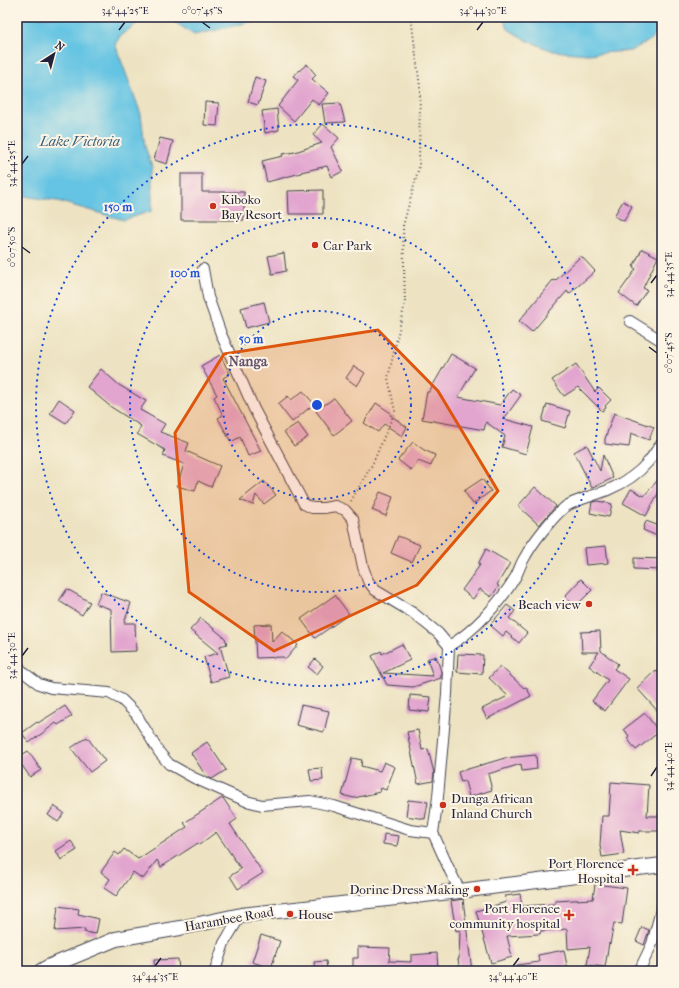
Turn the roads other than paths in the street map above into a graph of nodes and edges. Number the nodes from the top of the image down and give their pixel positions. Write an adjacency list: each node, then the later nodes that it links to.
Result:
1 (204, 269): 5 (street)
2 (630, 321): 3 (street)
3 (662, 340)
4 (662, 443): 5 (street)
5 (449, 646): 7 (street)
6 (17, 664): 7 (street)
7 (433, 833): 9 (street)
8 (662, 865): 9 (main road, Harambee Road)
9 (460, 891): 11 (main road, Harambee Road)
10 (662, 906): 14 (street)
11 (241, 915): 12 (main road, Harambee Road); 13 (street)
12 (41, 971)
13 (215, 971)
14 (639, 971)

